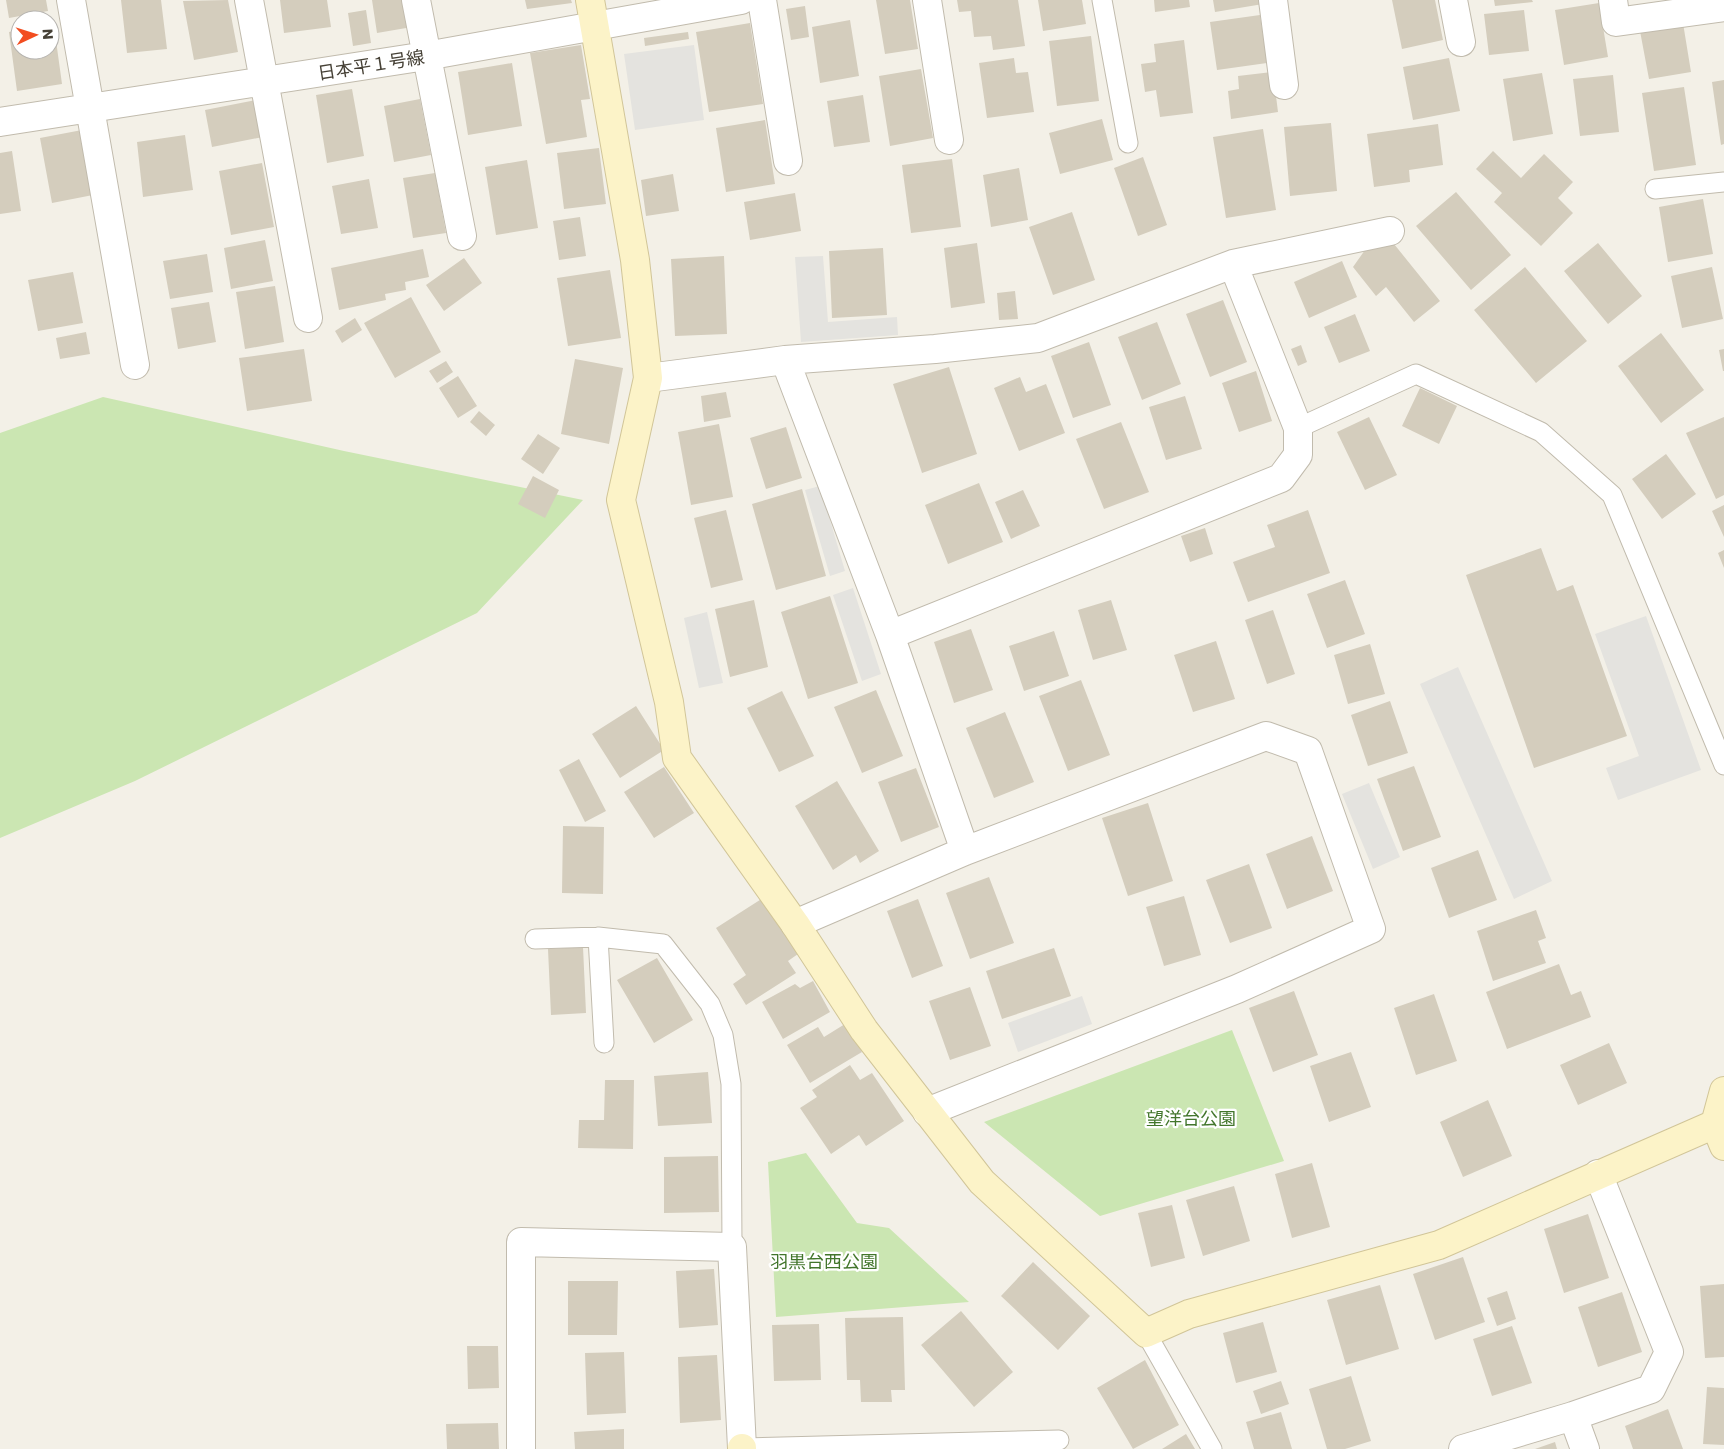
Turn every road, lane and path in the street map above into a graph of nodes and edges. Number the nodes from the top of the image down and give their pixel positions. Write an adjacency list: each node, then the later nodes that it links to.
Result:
1 (71, 0): 18 (street)
2 (249, 0): 16 (street)
3 (416, 0): 15 (street)
4 (590, 0): 13 (street)
5 (741, 0): 13 (street, 日本平１号線)
6 (762, 0): 22 (street)
7 (927, 0): 20 (street)
8 (1102, 0): 21 (lane)
9 (1273, 0): 17 (street)
10 (1453, 0): 14 (street)
11 (1613, 0): 12 (street)
12 (1724, 7)
13 (594, 27): 15 (street, 日本平１号線); 31 (street)
14 (1461, 42)
15 (426, 56): 16 (street, 日本平１号線); 26 (street)
16 (264, 82): 18 (street, 日本平１号線); 28 (street)
17 (1284, 85)
18 (89, 108): 19 (street, 日本平１号線); 30 (street)
19 (0, 122)
20 (949, 140)
21 (1128, 143)
22 (788, 161)
23 (1723, 187): 24 (lane)
24 (1655, 189)
25 (1390, 231): 27 (street)
26 (462, 236)
27 (1234, 264): 29 (street); 32 (street)
28 (308, 318)
29 (785, 360): 31 (street); 33 (street)
30 (135, 365)
31 (648, 378): 36 (street)
32 (1298, 428): 33 (street); 34 (lane)
33 (890, 635): 35 (street)
34 (1724, 765)
35 (965, 851): 36 (street); 41 (street)
36 (795, 924): 41 (street)
37 (598, 937): 38 (lane); 39 (lane); 44 (lane)
38 (535, 938)
39 (604, 1043)
40 (1724, 1091): 42 (street)
41 (928, 1112): 45 (street)
42 (1719, 1135): 43 (street)
43 (1598, 1174): 45 (street); 46 (street)
44 (732, 1247): 48 (street); 49 (street)
45 (1146, 1333): 50 (lane)
46 (1573, 1416): 51 (street); 52 (street)
47 (1059, 1440): 49 (lane)
48 (522, 1449)
49 (742, 1449)
50 (1212, 1449)
51 (1463, 1449)
52 (1585, 1449)

